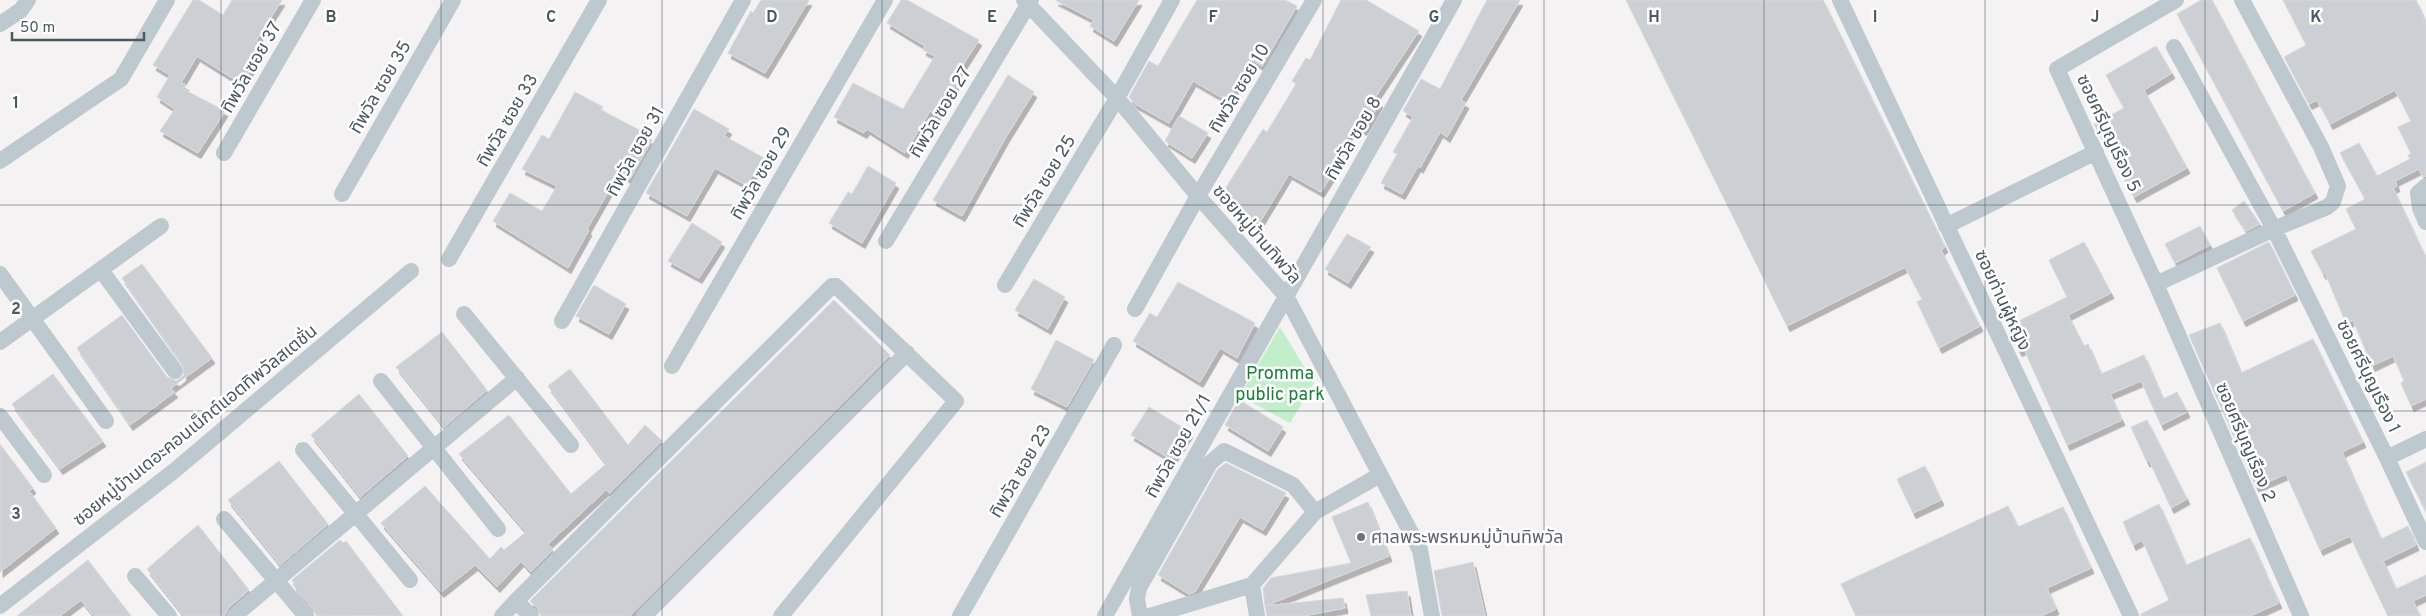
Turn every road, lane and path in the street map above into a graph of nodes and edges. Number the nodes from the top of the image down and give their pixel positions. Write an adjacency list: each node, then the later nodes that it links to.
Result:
1 (28, 0): 15 (street)
2 (167, 0): 20 (street)
3 (313, 0): 19 (street, ทิพวัล ซอย 37)
4 (454, 0): 22 (street, ทิพวัล ซอย 35)
5 (599, 0): 29 (street, ทิพวัล ซอย 33)
6 (743, 0): 39 (street, ทิพวัล ซอย 31)
7 (885, 0): 43 (street, ทิพวัล ซอย 29)
8 (1172, 0): 17 (street, ทิพวัล ซอย 25)
9 (1314, 0): 23 (street, ทิพวัล ซอย 10)
10 (1454, 0): 35 (street, ทิพวัล ซอย 8)
11 (1840, 0): 26 (street, ซอยท่านผู้หญิง)
12 (2176, 0): 18 (street, ซอยศรีบุญเรือง 5)
13 (2242, 0): 27 (street)
14 (1028, 1): 17 (street, ซอยหมู่บ้านทิพวัล); 28 (street, ทิพวัล ซอย 27)
15 (0, 24)
16 (2174, 47): 27 (street, ซอยศรีบุญเรือง 1)
17 (1117, 98): 23 (street, ซอยหมู่บ้านทิพวัล); 34 (street, ทิพวัล ซอย 25)
18 (2096, 152): 26 (street); 33 (street, ซอยศรีบุญเรือง 5)
19 (224, 153)
20 (0, 161)
21 (2426, 186): 24 (street)
22 (342, 194)
23 (1198, 196): 35 (street, ซอยหมู่บ้านทิพวัล); 36 (street)
24 (2426, 222)
25 (161, 226): 30 (street)
26 (1946, 226): 80 (street, ซอยท่านผู้หญิง)
27 (2274, 229): 33 (street); 53 (street, ซอยศรีบุญเรือง 1)
28 (886, 241)
29 (449, 259)
30 (101, 270): 38 (street); 44 (street)
31 (411, 271): 66 (street, ซอยหมู่บ้านเดอะคอนเน็กต์แอตทิพวัลสเตชั่น)
32 (0, 274): 38 (street)
33 (2156, 284): 81 (street, ซอยศรีบุญเรือง 2)
34 (1005, 285)
35 (1286, 296): 55 (street, ซอยหมู่บ้านทิพวัล); 75 (street, ทิพวัล ซอย 21/1)
36 (1135, 309)
37 (464, 314): 45 (street)
38 (33, 319): 40 (street); 48 (street)
39 (562, 321)
40 (0, 342)
41 (1114, 345): 74 (street, ทิพวัล ซอย 23)
42 (907, 353): 65 (street); 72 (street); 73 (street)
43 (672, 366)
44 (175, 372)
45 (517, 378): 50 (street); 51 (street)
46 (381, 381): 51 (street)
47 (0, 416): 54 (street)
48 (106, 420)
49 (2426, 439): 53 (street)
50 (571, 446)
51 (433, 448): 57 (street); 59 (street)
52 (303, 450): 57 (street)
53 (2388, 458): 60 (street, ซอยศรีบุญเรือง 1)
54 (44, 475)
55 (1380, 475): 56 (street); 79 (street, ซอยหมู่บ้านทิพวัล)
56 (1315, 512): 64 (street); 76 (street)
57 (355, 515): 62 (street); 63 (street)
58 (224, 519): 63 (street)
59 (498, 529)
60 (2426, 542)
61 (135, 576): 67 (street)
62 (410, 580)
63 (276, 581): 68 (street); 69 (street)
64 (1252, 585): 77 (street); 78 (street)
65 (516, 601): 70 (street); 71 (street)
66 (0, 606)
67 (169, 616)
68 (234, 616)
69 (306, 616)
70 (502, 616)
71 (531, 616)
72 (644, 616)
73 (781, 616)
74 (960, 616)
75 (1105, 616)
76 (1140, 616)
77 (1150, 616)
78 (1257, 616)
79 (1432, 616)
80 (2132, 616)
81 (2301, 616)

